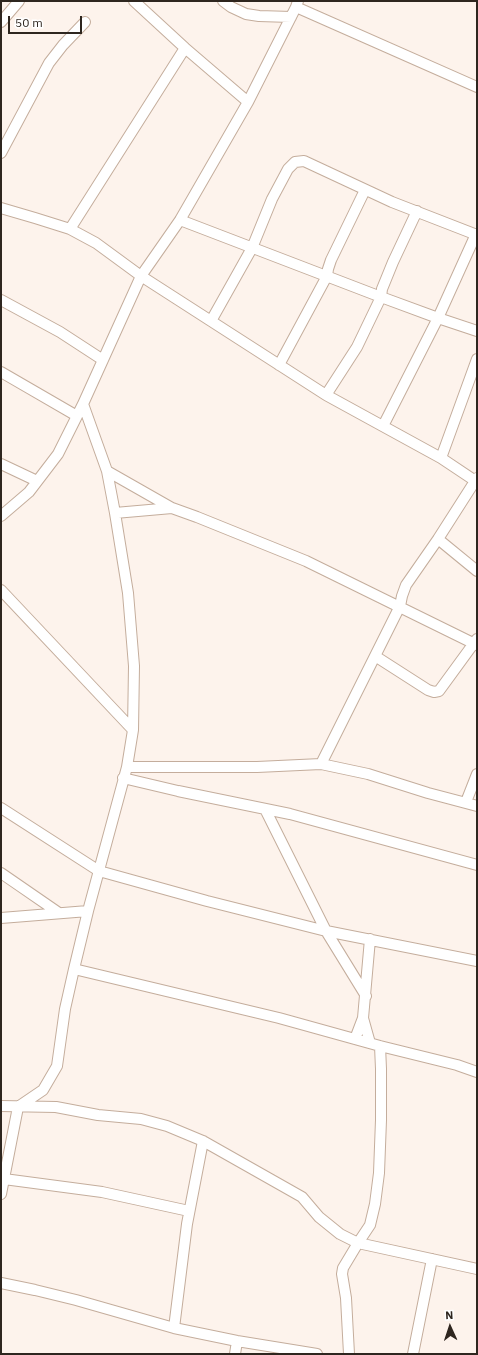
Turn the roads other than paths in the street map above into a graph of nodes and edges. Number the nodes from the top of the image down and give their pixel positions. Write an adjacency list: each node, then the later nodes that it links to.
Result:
1 (19, 1): 6 (street)
2 (134, 1): 8 (street)
3 (223, 1): 5 (street)
4 (297, 4): 5 (street); 9 (street)
5 (291, 17): 10 (street)
6 (1, 22)
7 (85, 22): 11 (street)
8 (185, 48): 10 (street); 16 (street)
9 (477, 87)
10 (248, 102): 15 (street)
11 (1, 154)
12 (364, 190): 14 (street); 18 (street); 20 (street)
13 (1, 208): 16 (street)
14 (417, 211): 17 (street); 21 (street)
15 (180, 220): 18 (street); 19 (street)
16 (70, 229): 19 (street)
17 (476, 234): 23 (street)
18 (252, 248): 20 (street); 24 (street)
19 (141, 276): 24 (street); 27 (street)
20 (328, 276): 21 (street); 28 (street)
21 (381, 298): 23 (street); 30 (street)
22 (1, 300): 27 (street)
23 (438, 318): 25 (street); 33 (street)
24 (211, 321): 28 (street)
25 (477, 331)
26 (477, 359): 34 (street)
27 (103, 360): 31 (street)
28 (279, 365): 30 (street)
29 (1, 372): 32 (street)
30 (326, 395): 33 (street)
31 (84, 404): 32 (street); 36 (street)
32 (77, 416): 37 (street)
33 (384, 426): 34 (street)
34 (441, 458): 38 (street)
35 (1, 464): 37 (street)
36 (107, 471): 39 (street); 40 (street)
37 (37, 481): 41 (street)
38 (476, 481): 42 (street)
39 (172, 508): 40 (street); 45 (street)
40 (115, 513): 48 (street)
41 (1, 516)
42 (438, 539): 43 (street); 45 (street)
43 (477, 571)
44 (1, 590): 48 (street)
45 (400, 606): 46 (street); 47 (street)
46 (476, 642): 47 (street)
47 (375, 656): 49 (street)
48 (133, 730): 50 (street)
49 (320, 764): 50 (street); 53 (street)
50 (127, 767): 52 (street)
51 (477, 774): 53 (street)
52 (123, 778): 56 (street); 58 (street)
53 (466, 802): 54 (street)
54 (477, 806)
55 (1, 808): 58 (street)
56 (265, 809): 57 (street); 63 (street)
57 (477, 865)
58 (99, 871): 60 (street); 63 (street)
59 (1, 873): 61 (street)
60 (88, 911): 61 (street); 66 (street)
61 (59, 913): 62 (street)
62 (1, 918)
63 (326, 931): 64 (street); 67 (street)
64 (370, 939): 65 (street); 67 (street)
65 (477, 961)
66 (74, 968): 69 (street); 73 (street)
67 (366, 996): 68 (street)
68 (363, 1018): 69 (street); 70 (street)
69 (355, 1039): 70 (street)
70 (375, 1045): 71 (street); 78 (street)
71 (477, 1072)
72 (1, 1106): 73 (street)
73 (18, 1107): 74 (street); 75 (street)
74 (203, 1141): 77 (street); 78 (street)
75 (4, 1178): 76 (street); 77 (street)
76 (1, 1194)
77 (190, 1211): 82 (street)
78 (358, 1243): 79 (street); 86 (street)
79 (432, 1259): 80 (street); 87 (street)
80 (477, 1269)
81 (1, 1283): 82 (street)
82 (174, 1328): 83 (street)
83 (237, 1341): 84 (street); 85 (street)
84 (235, 1354)
85 (317, 1354)
86 (349, 1354)
87 (413, 1354)

